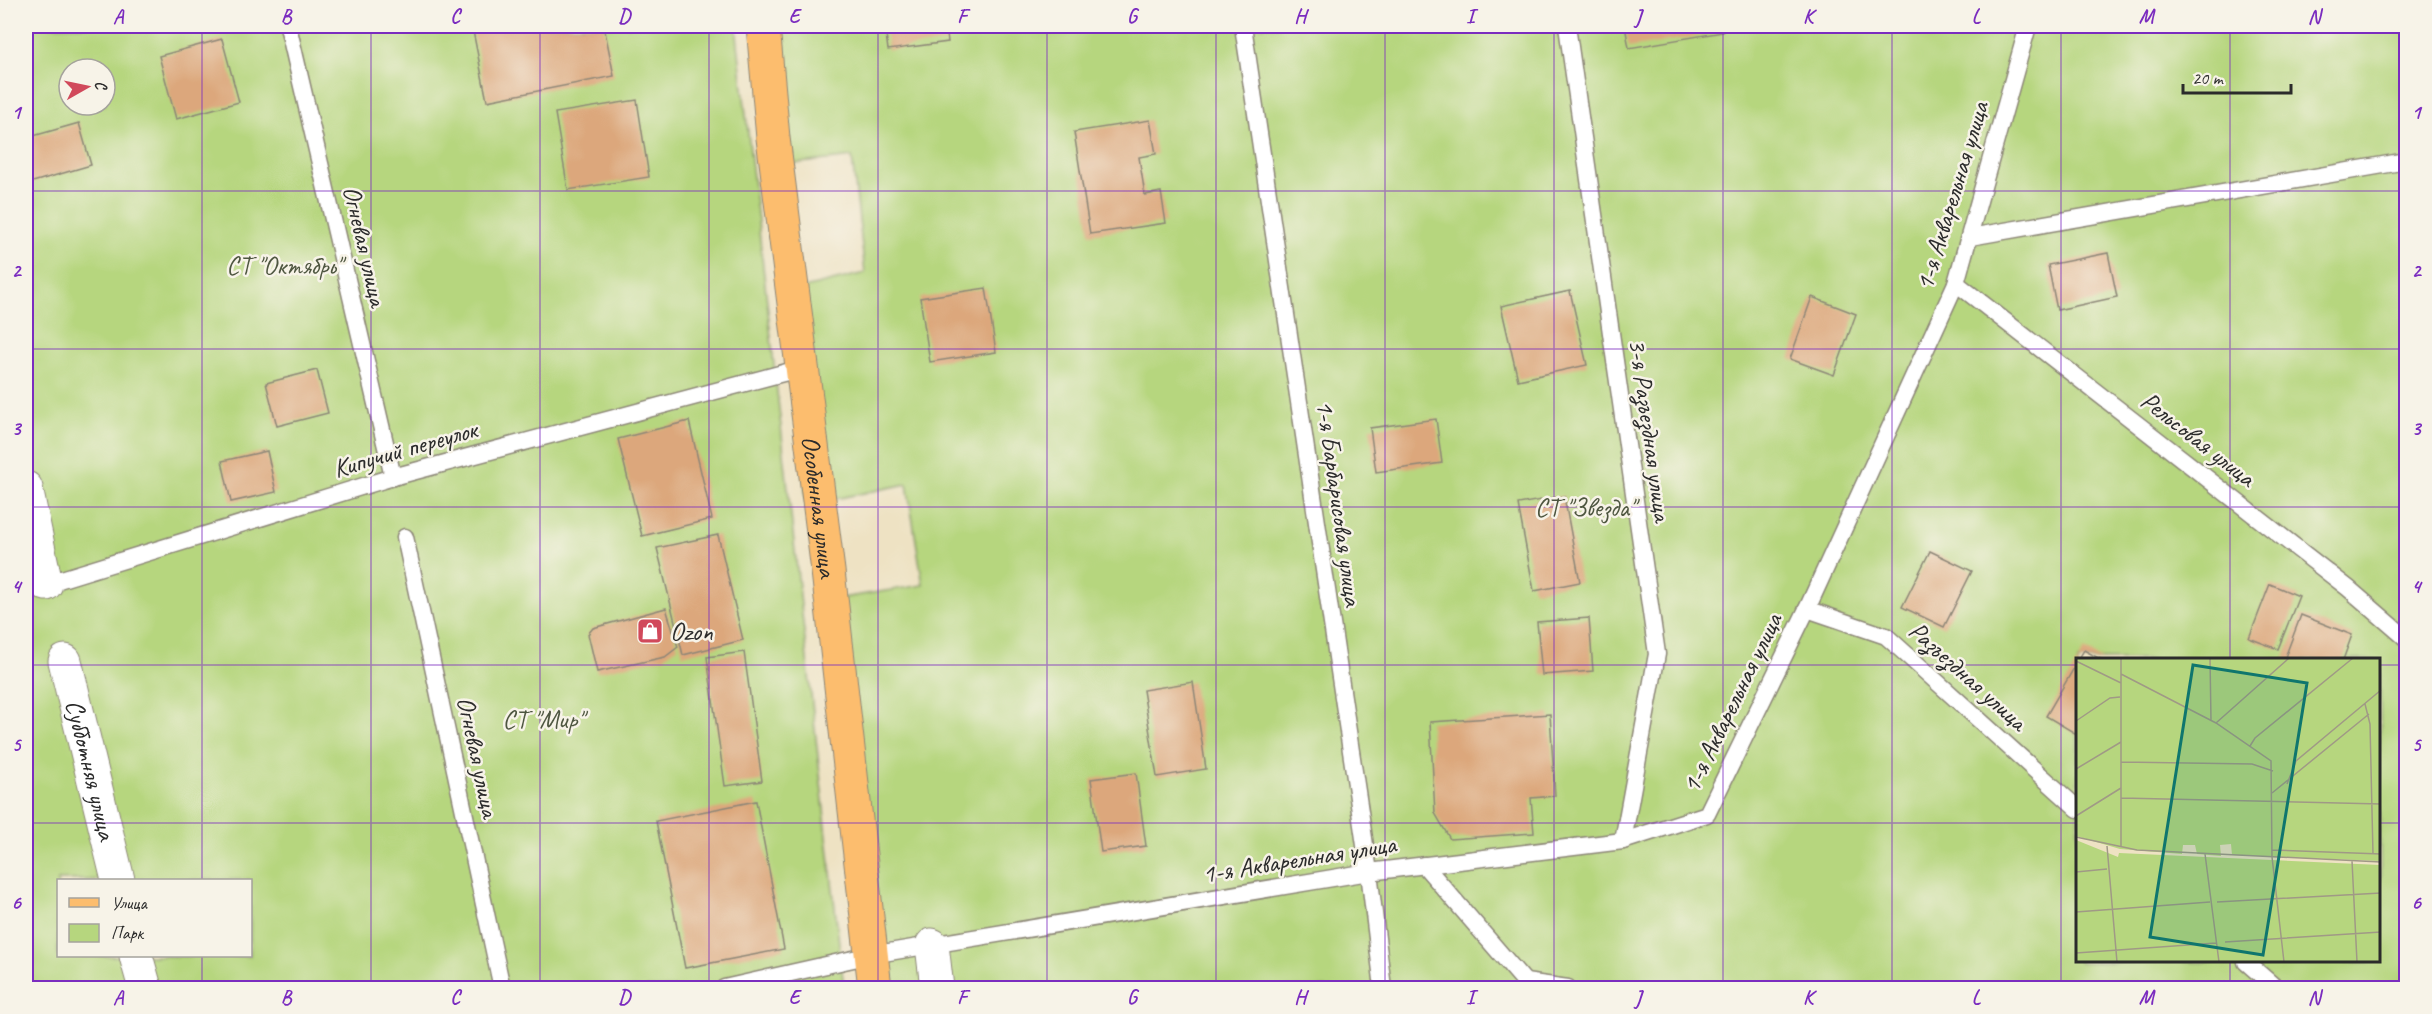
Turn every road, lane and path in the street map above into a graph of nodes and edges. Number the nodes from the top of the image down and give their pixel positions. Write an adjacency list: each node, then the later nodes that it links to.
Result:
1 (288, 26): 10 (lane, Огневая улица)
2 (763, 26): 9 (main road, Особенная улица)
3 (1243, 26): 20 (lane, 1-я Барбарисовая улица)
4 (1567, 26): 18 (lane, 3-я Разъездная улица)
5 (2028, 26): 7 (lane, 1-я Акварельная улица)
6 (2406, 161): 7 (lane)
7 (1970, 237): 8 (lane, 1-я Акварельная улица)
8 (1956, 283): 14 (lane, 1-я Акварельная улица); 15 (lane, Рельсовая улица)
9 (802, 368): 10 (lane, Кипучий переулок); 23 (main road, Особенная улица)
10 (393, 477): 13 (lane, Кипучий переулок)
11 (26, 488): 13 (street)
12 (405, 537): 28 (lane, Огневая улица)
13 (36, 587)
14 (1807, 609): 17 (lane, Разъездная улица); 18 (lane, 1-я Акварельная улица)
15 (2406, 638)
16 (64, 661): 21 (street, Субботняя улица)
17 (2076, 807)
18 (1623, 841): 19 (lane, 1-я Акварельная улица)
19 (1424, 865): 20 (lane, 1-я Акварельная улица); 26 (lane)
20 (1368, 872): 22 (lane, 1-я Акварельная улица); 32 (lane, 1-я Барбарисовая улица)
21 (118, 879)
22 (932, 945): 23 (lane, 1-я Акварельная улица); 31 (street)
23 (871, 955): 29 (lane, 1-я Акварельная улица); 30 (main road, Особенная улица)
24 (136, 957): 27 (street)
25 (2247, 963): 34 (lane)
26 (1529, 985): 33 (lane)
27 (145, 988)
28 (502, 988)
29 (724, 988)
30 (875, 988)
31 (937, 988)
32 (1383, 988)
33 (1568, 988)
34 (2276, 988)

